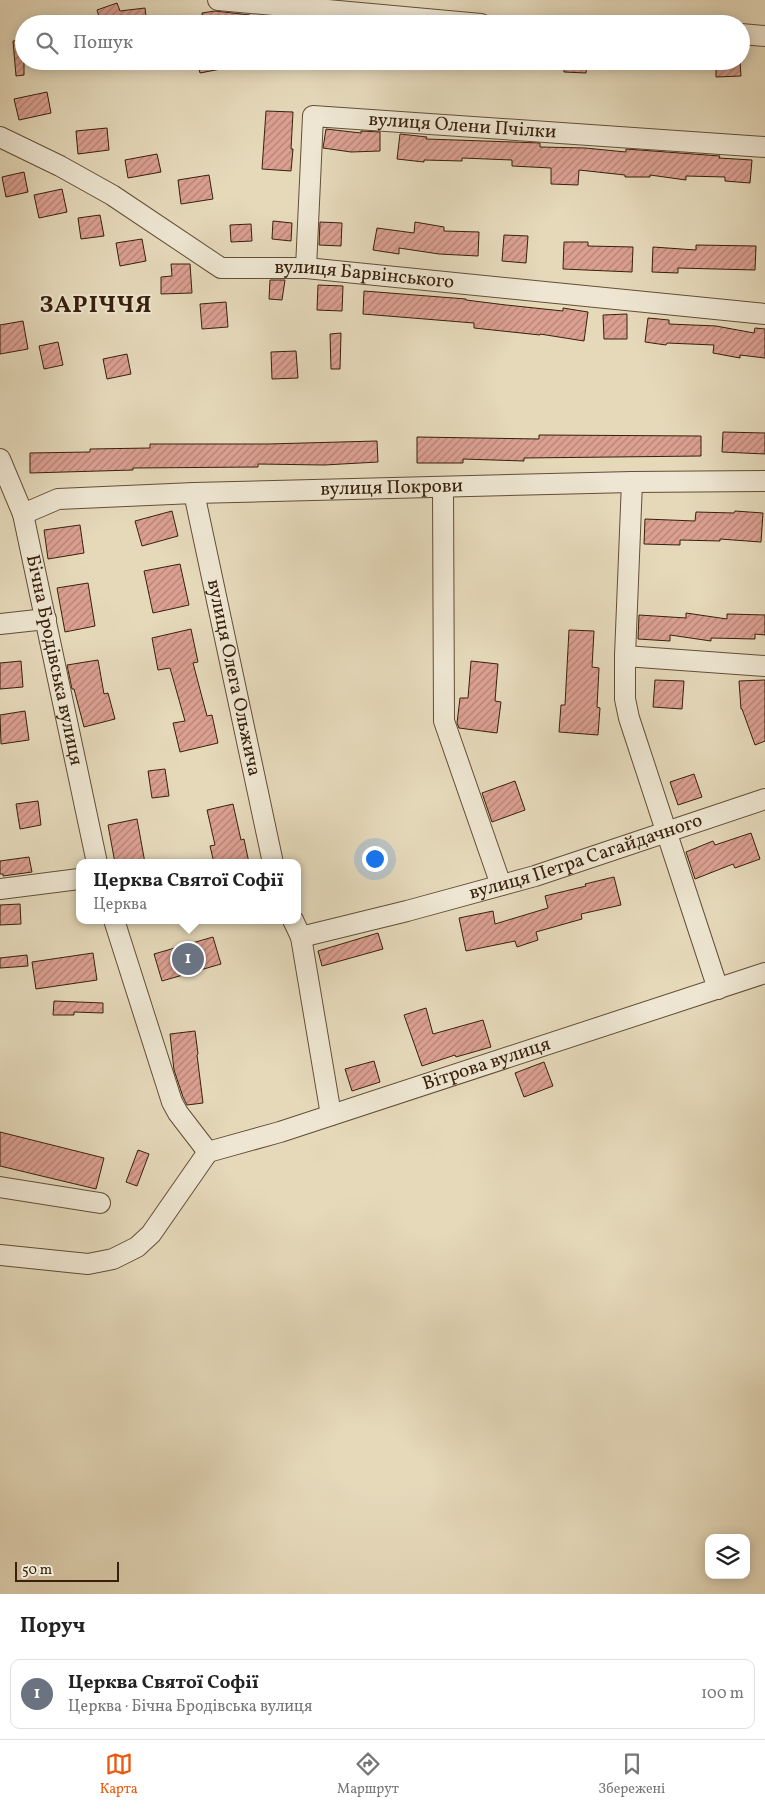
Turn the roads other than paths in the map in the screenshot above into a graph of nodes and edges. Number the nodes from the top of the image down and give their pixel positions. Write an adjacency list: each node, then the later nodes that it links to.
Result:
1 (218, 0): 2 (street)
2 (382, 15)
3 (750, 35): 4 (street)
4 (765, 36)
5 (0, 137): 7 (street, вулиця Барвінського)
6 (765, 147): 7 (street, вулиця Олени Пчілки)
7 (306, 268): 8 (street, вулиця Барвінського)
8 (765, 314)
9 (0, 459): 14 (street, Бічна Бродівська вулиця)
10 (765, 481): 11 (street, вулиця Покрови)
11 (632, 482): 12 (street, вулиця Покрови); 17 (street)
12 (443, 487): 13 (street, вулиця Покрови); 24 (street)
13 (194, 493): 14 (street, вулиця Покрови); 22 (street, вулиця Олега Ольжича)
14 (23, 514): 15 (street, Бічна Бродівська вулиця)
15 (46, 619): 16 (street); 21 (street, Бічна Бродівська вулиця)
16 (0, 624)
17 (625, 656): 18 (street); 20 (street)
18 (765, 666)
19 (765, 799): 20 (street, вулиця Петра Сагайдачного)
20 (667, 833): 24 (street, вулиця Петра Сагайдачного); 29 (street)
21 (96, 859)
22 (272, 859)
23 (76, 879): 25 (street)
24 (501, 885): 27 (street, вулиця Петра Сагайдачного)
25 (0, 889)
26 (115, 924): 31 (street)
27 (297, 928): 30 (street)
28 (765, 973): 29 (street, Вітрова вулиця)
29 (718, 989): 30 (street, Вітрова вулиця)
30 (331, 1115): 31 (street, Вітрова вулиця)
31 (208, 1152): 34 (street)
32 (0, 1187): 33 (street)
33 (100, 1203)
34 (0, 1255)

